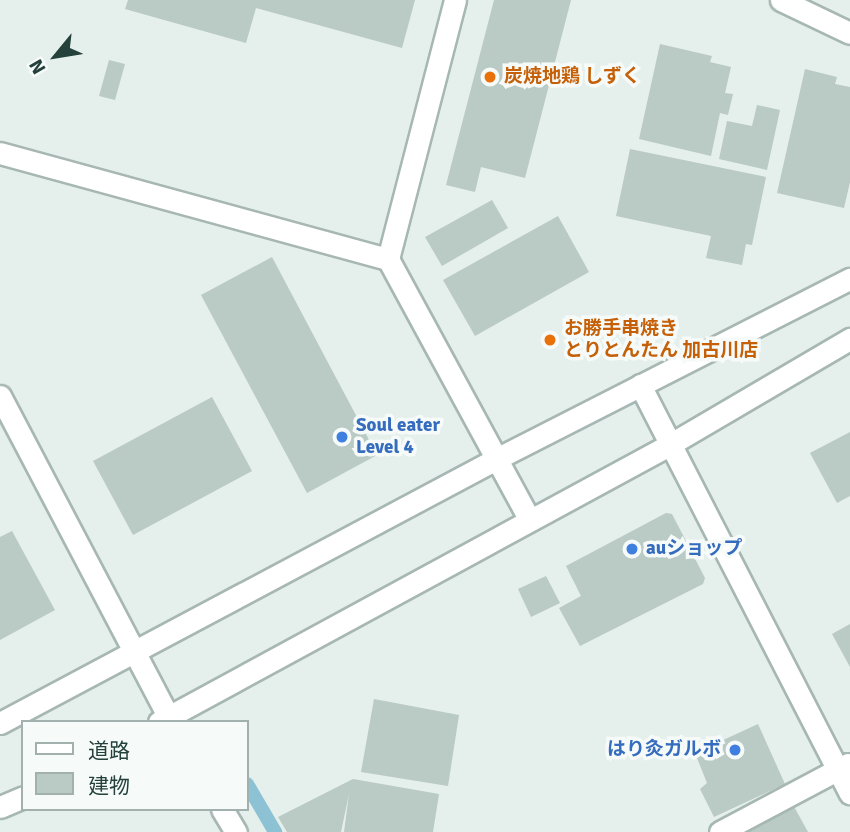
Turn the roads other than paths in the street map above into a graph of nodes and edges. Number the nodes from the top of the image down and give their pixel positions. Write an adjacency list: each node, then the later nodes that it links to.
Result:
1 (455, 0): 5 (street)
2 (781, 0): 3 (street)
3 (850, 33)
4 (0, 153): 5 (street)
5 (388, 259): 11 (street)
6 (850, 279): 8 (street)
7 (850, 339): 10 (street)
8 (640, 385): 10 (street); 11 (street)
9 (0, 396): 13 (street)
10 (669, 445): 12 (street); 16 (street)
11 (496, 459): 12 (street); 13 (street)
12 (529, 519): 14 (street)
13 (133, 655): 14 (street); 15 (street)
14 (166, 720)
15 (0, 723)
16 (844, 766): 17 (street); 22 (street)
17 (850, 793)
18 (21, 798): 19 (street)
19 (0, 807)
20 (223, 811): 21 (street)
21 (236, 832)
22 (720, 832)

